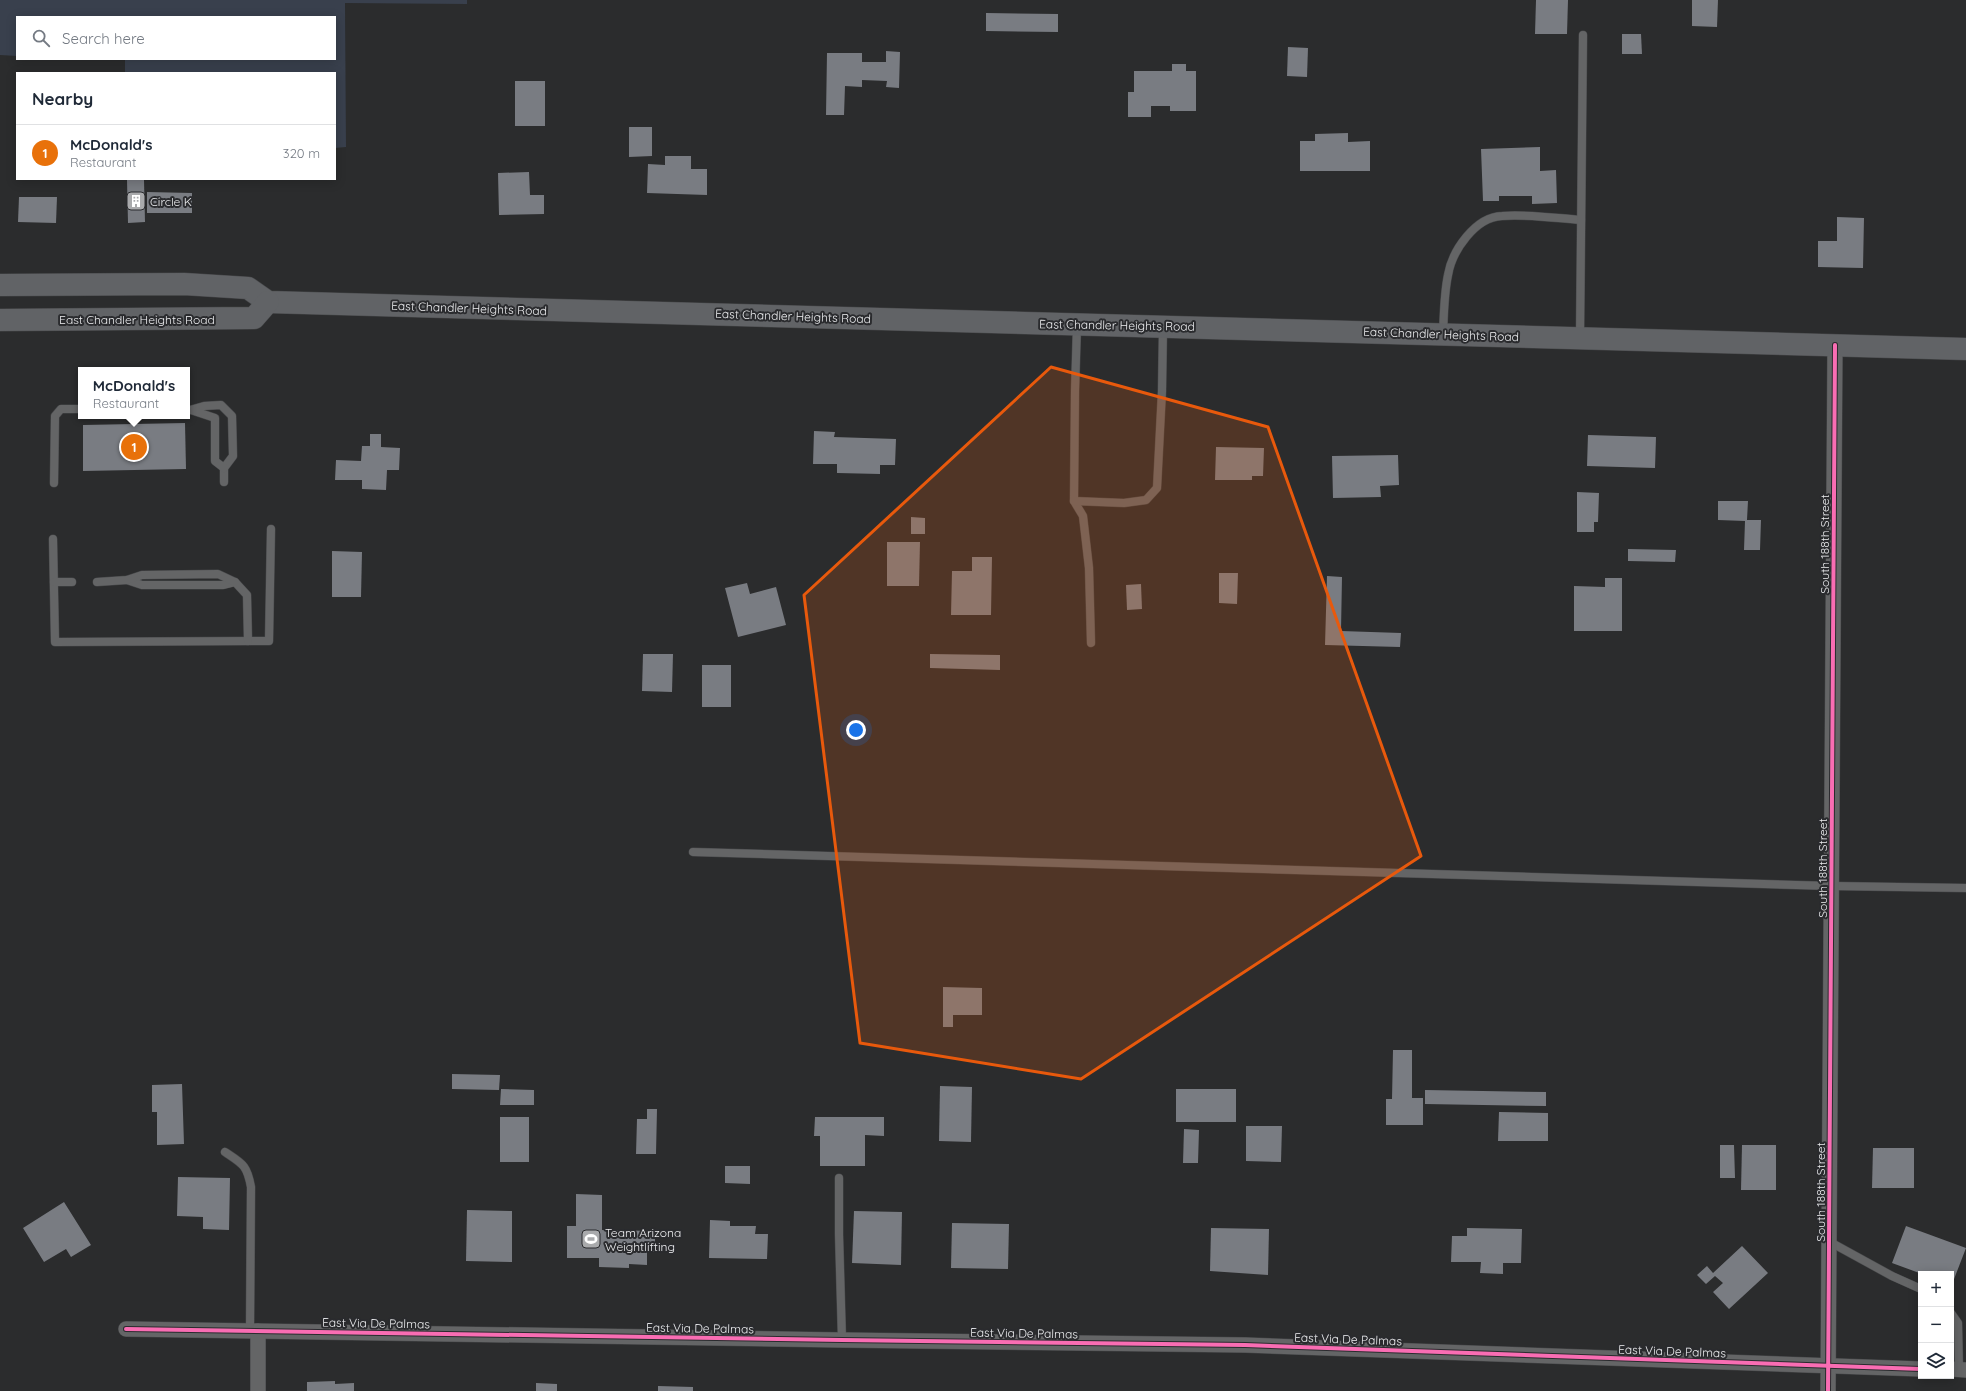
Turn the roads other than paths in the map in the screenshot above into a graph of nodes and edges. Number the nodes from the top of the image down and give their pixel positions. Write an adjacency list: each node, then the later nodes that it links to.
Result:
1 (1583, 35): 2 (lane)
2 (1581, 220): 8 (lane); 9 (lane)
3 (0, 285): 4 (main road)
4 (268, 302): 5 (main road, East Chandler Heights Road); 6 (main road, East Chandler Heights Road)
5 (0, 320)
6 (1077, 324): 7 (main road, East Chandler Heights Road); 18 (lane)
7 (1162, 326): 8 (main road, East Chandler Heights Road); 18 (lane)
8 (1443, 334): 9 (main road, East Chandler Heights Road)
9 (1580, 338): 10 (main road, East Chandler Heights Road)
10 (1835, 345): 11 (main road, East Chandler Heights Road); 27 (street, South 188th Street)
11 (1966, 349)
12 (78, 409): 17 (lane)
13 (190, 410): 15 (lane)
14 (190, 410): 15 (lane)
15 (224, 468): 16 (lane)
16 (224, 482)
17 (54, 483)
18 (1074, 501): 25 (lane)
19 (271, 529): 24 (lane)
20 (53, 539): 21 (lane)
21 (54, 582): 22 (lane); 24 (lane)
22 (72, 582)
23 (96, 582): 24 (lane)
24 (248, 641)
25 (1091, 643)
26 (693, 852): 27 (lane)
27 (1832, 886): 28 (lane); 31 (street, South 188th Street)
28 (1966, 888)
29 (225, 1152): 35 (lane)
30 (839, 1178): 36 (lane)
31 (1830, 1242): 32 (lane); 37 (street, South 188th Street)
32 (1918, 1288)
33 (1954, 1317): 39 (lane)
34 (126, 1329): 35 (street, East Via De Palmas)
35 (254, 1331): 36 (street, East Via De Palmas); 40 (street)
36 (842, 1340): 37 (street, East Via De Palmas)
37 (1829, 1366): 38 (street, East Via De Palmas); 41 (street, South 188th Street)
38 (1918, 1369)
39 (1959, 1370)
40 (258, 1391)
41 (1828, 1391)

